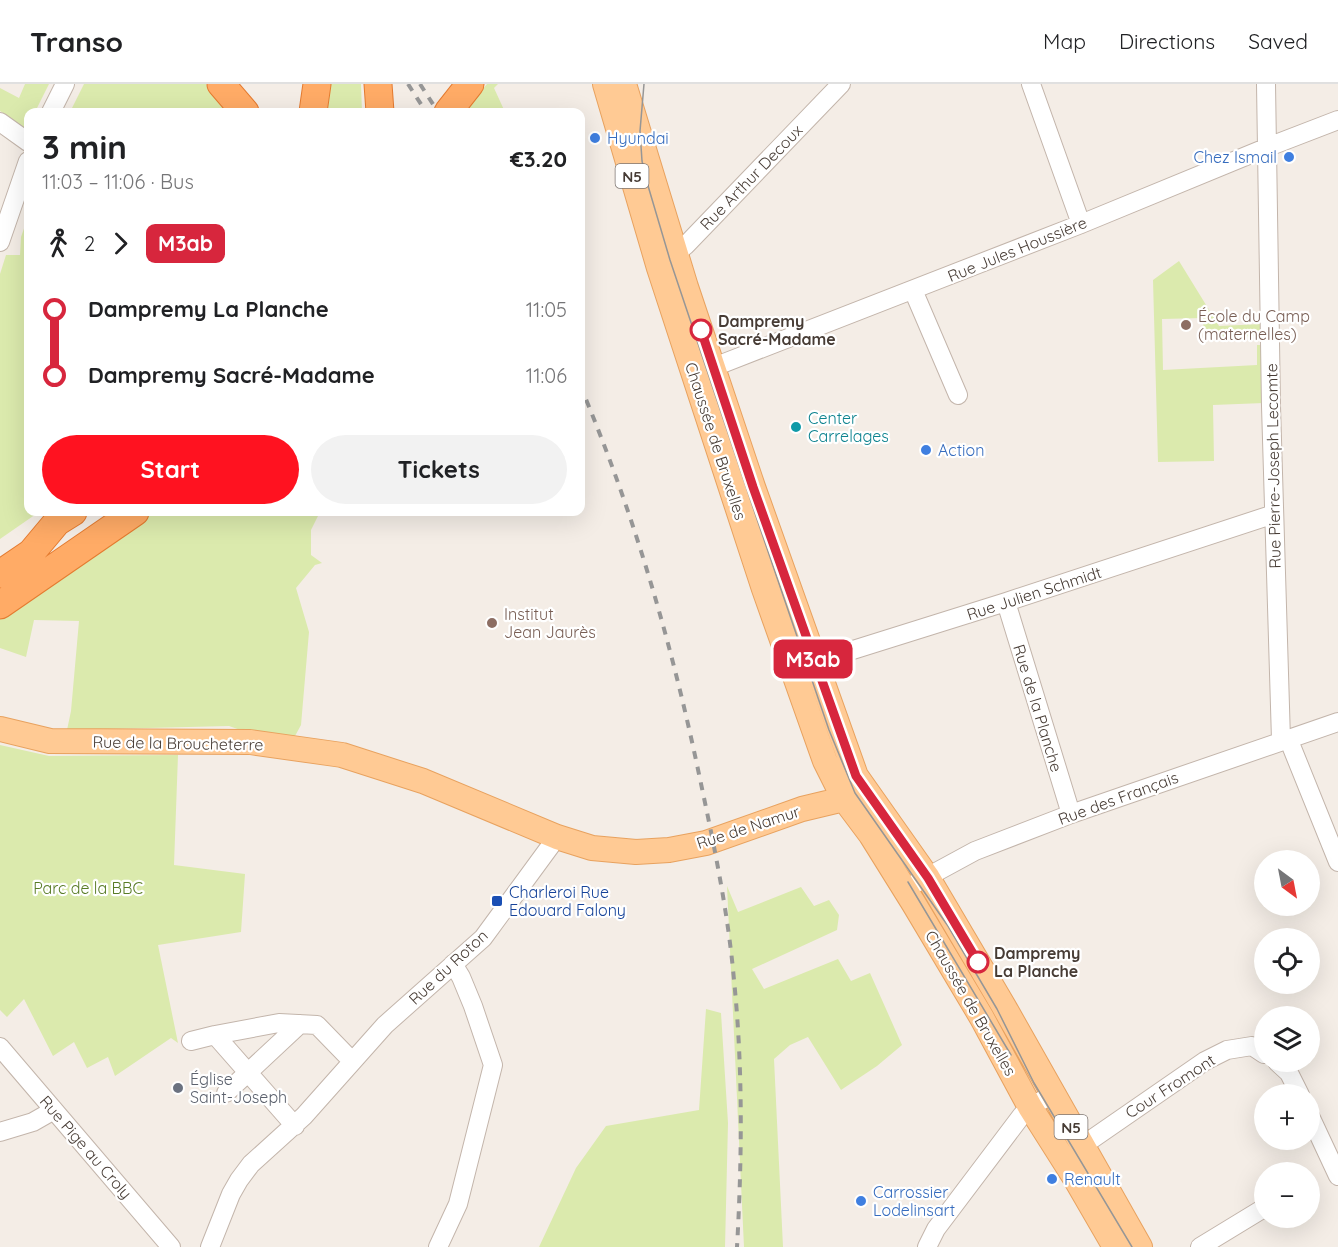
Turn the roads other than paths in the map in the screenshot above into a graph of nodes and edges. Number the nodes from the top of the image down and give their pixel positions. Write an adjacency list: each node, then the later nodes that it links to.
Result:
1 (65, 84): 11 (street)
2 (221, 84): 12 (highway)
3 (317, 84): 13 (highway)
4 (378, 84): 14 (highway)
5 (470, 84): 15 (highway)
6 (605, 84): 23 (main road, Chaussée de Bruxelles / N5)
7 (624, 84): 23 (main road, Chaussée de Bruxelles / N5)
8 (841, 84): 23 (street, Rue Arthur Decoux)
9 (1031, 84): 21 (street)
10 (1266, 84): 19 (street, Rue Pierre-Joseph Lecomte)
11 (53, 108)
12 (242, 108)
13 (314, 108)
14 (380, 108)
15 (451, 108)
16 (1338, 120): 19 (street, Rue Jules Houssière)
17 (0, 122): 18 (street)
18 (24, 139)
19 (1268, 147): 21 (street, Rue Jules Houssière); 27 (street, Rue Pierre-Joseph Lecomte)
20 (24, 173): 22 (street)
21 (1081, 224): 24 (street, Rue Jules Houssière)
22 (0, 242)
23 (668, 261): 25 (main road, Chaussée de Bruxelles / N5)
24 (913, 290): 25 (street, Rue Jules Houssière); 26 (street)
25 (704, 370): 35 (main road, Chaussée de Bruxelles / N5)
26 (958, 395)
27 (1274, 514): 33 (street, Rue Julien Schmidt); 38 (street, Rue Pierre-Joseph Lecomte)
28 (67, 516): 31 (highway)
29 (100, 516): 31 (highway)
30 (129, 516): 34 (highway)
31 (31, 553): 32 (highway)
32 (0, 574)
33 (1006, 602): 35 (street, Rue Julien Schmidt); 42 (street, Rue de la Planche)
34 (0, 606)
35 (803, 665): 39 (main road, Chaussée de Bruxelles / N5); 40 (main road, Chaussée de Bruxelles / N5)
36 (1338, 722): 38 (street, Rue des Français)
37 (0, 729): 43 (main road, Rue de la Broucheterre)
38 (1284, 739): 42 (street, Rue des Français); 45 (street)
39 (825, 761): 40 (main road, Chaussée de Bruxelles / N5); 41 (main road)
40 (854, 793): 41 (main road, Rue de Namur); 46 (main road, Chaussée de Bruxelles / N5); 47 (main road, Chaussée de Bruxelles / N5)
41 (802, 809): 44 (main road, Rue de Namur)
42 (1071, 814): 46 (street, Rue des Français)
43 (557, 837): 44 (main road, Rue de la Broucheterre); 48 (street, Rue du Roton)
44 (592, 848)
45 (1338, 862)
46 (928, 878): 47 (street, Rue des Français); 57 (main road, Chaussée de Bruxelles / N5)
47 (905, 889): 58 (main road, Chaussée de Bruxelles / N5)
48 (453, 964): 54 (street, Rue du Roton); 68 (street)
49 (300, 1024): 50 (street); 54 (street); 55 (street)
50 (215, 1035): 51 (street); 55 (street)
51 (191, 1041)
52 (0, 1047): 59 (street, Rue Pige au Croly)
53 (1254, 1047): 63 (street, Cour Fromont)
54 (352, 1061): 60 (street, Rue du Roton)
55 (247, 1073): 56 (street); 60 (street)
56 (226, 1093)
57 (1053, 1094): 58 (street); 63 (main road, Chaussée de Bruxelles / N5)
58 (1030, 1107): 69 (street); 70 (main road, Chaussée de Bruxelles / N5)
59 (54, 1110): 61 (street); 66 (street, Rue Pige au Croly)
60 (295, 1126): 67 (street, Rue du Roton)
61 (0, 1132)
62 (1320, 1137): 64 (street)
63 (1082, 1146): 71 (main road, Chaussée de Bruxelles / N5)
64 (1338, 1176)
65 (1254, 1214): 72 (street)
66 (171, 1247)
67 (210, 1247)
68 (438, 1247)
69 (927, 1247)
70 (1115, 1247)
71 (1140, 1247)
72 (1200, 1247)

